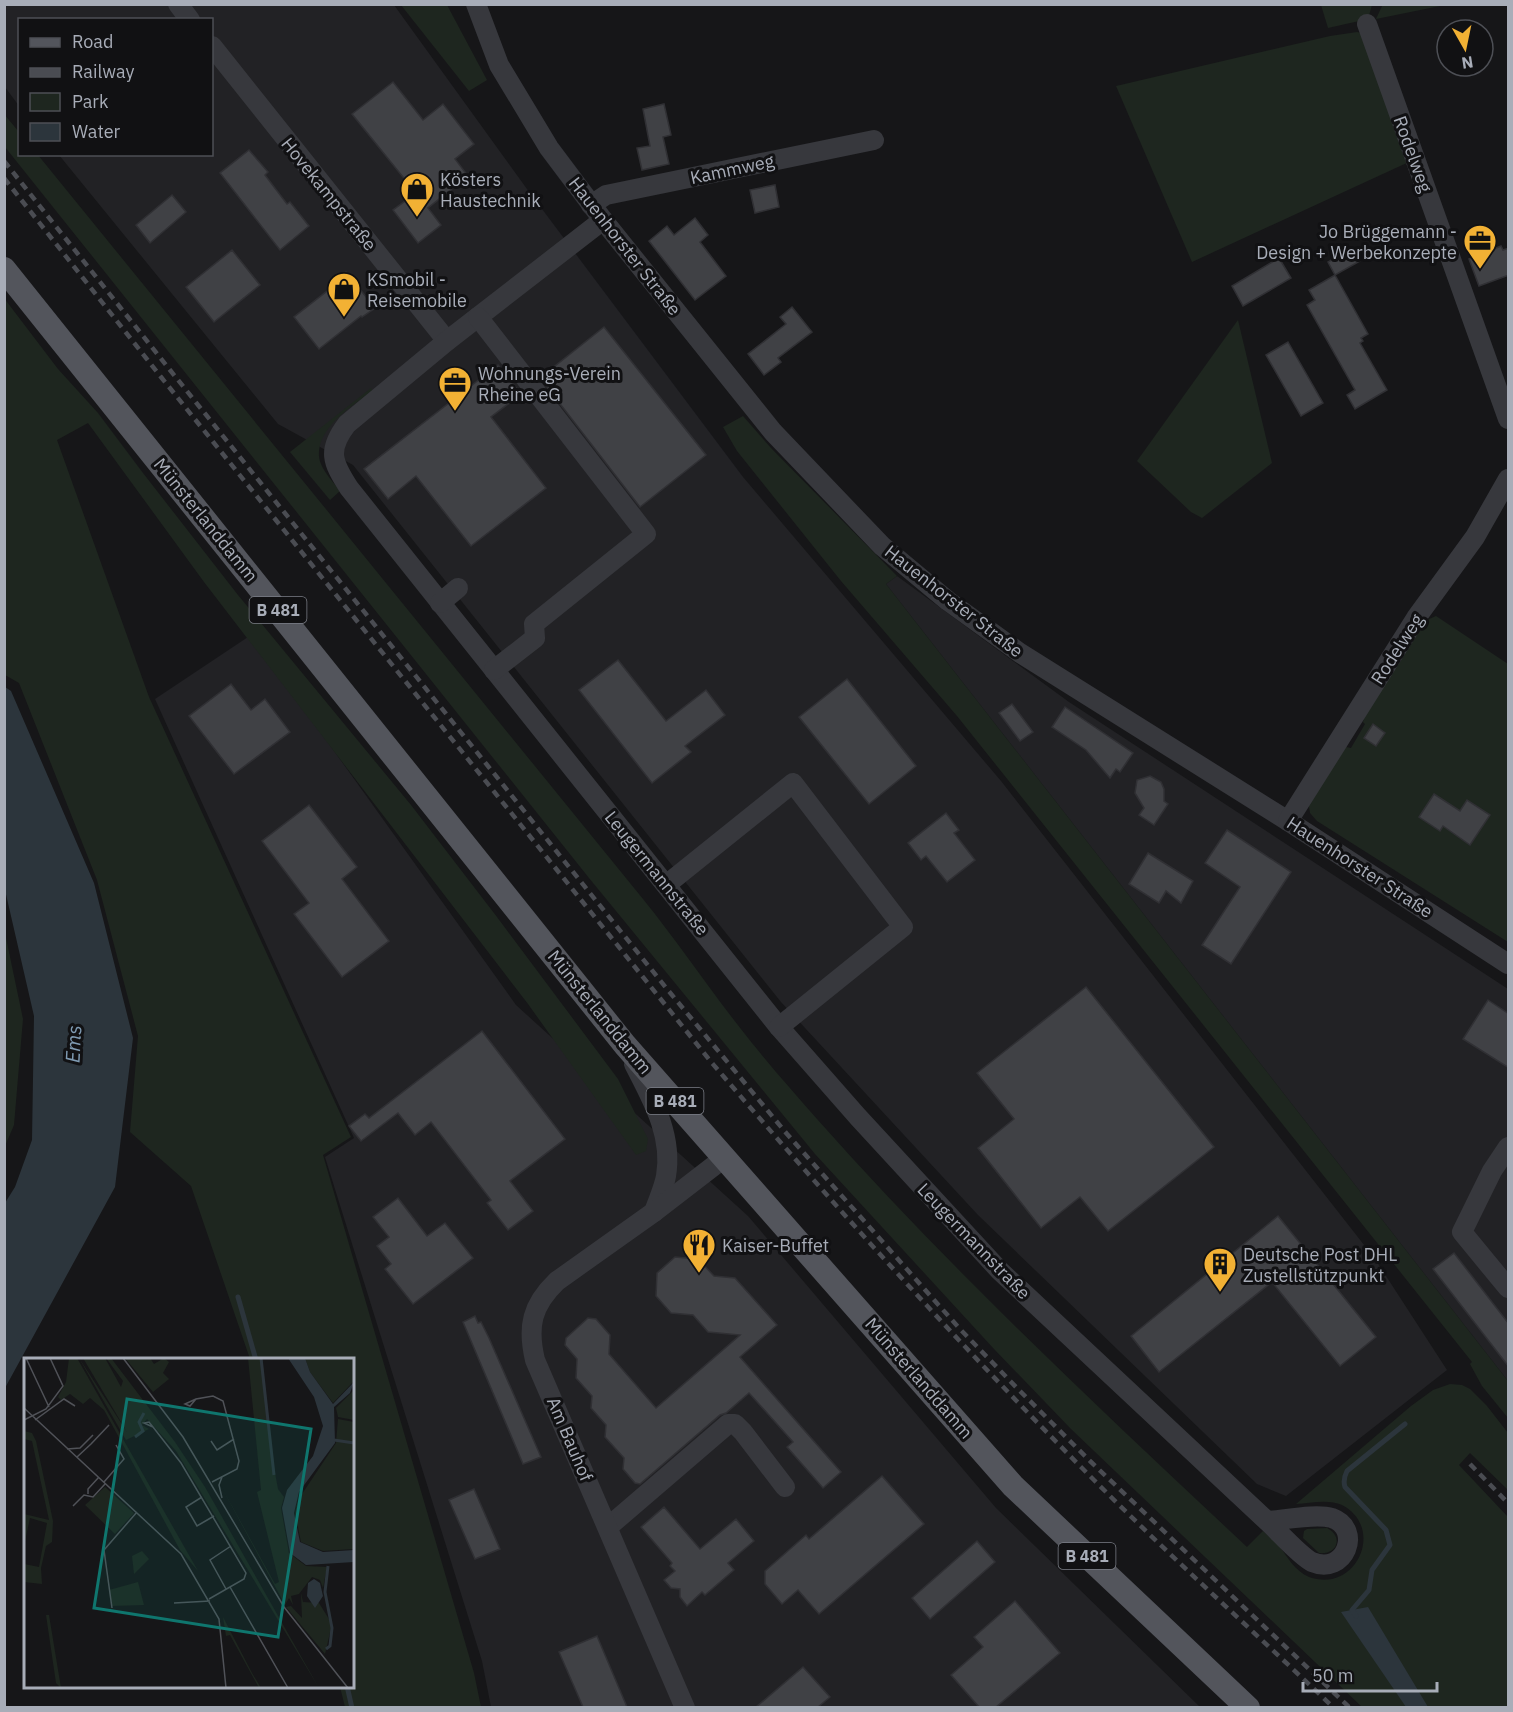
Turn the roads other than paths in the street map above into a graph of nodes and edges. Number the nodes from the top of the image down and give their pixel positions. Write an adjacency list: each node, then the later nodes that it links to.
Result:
1 (178, 4): 3 (street)
2 (476, 4): 7 (street, Hauenhorster Straße)
3 (188, 18)
4 (1366, 24): 11 (street, Rodelweg)
5 (213, 47): 10 (street, Hovekampstraße)
6 (874, 140): 7 (street, Kammweg)
7 (597, 213): 9 (street, Leugermannstraße); 16 (street, Hauenhorster Straße)
8 (4, 268): 20 (main road, Münsterlanddamm / B 481)
9 (478, 317): 10 (street, Leugermannstraße); 15 (street)
10 (447, 341): 14 (street, Leugermannstraße)
11 (1509, 419)
12 (1509, 479): 16 (street, Rodelweg)
13 (458, 588): 14 (street)
14 (440, 603): 15 (street, Leugermannstraße)
15 (494, 670): 17 (street, Leugermannstraße)
16 (1288, 821): 18 (street, Hauenhorster Straße)
17 (666, 885): 19 (street, Leugermannstraße); 19 (street)
18 (1509, 964)
19 (780, 1027): 26 (street, Leugermannstraße)
20 (625, 1045): 22 (main road, Münsterlanddamm / B 481); 23 (street)
21 (1509, 1147): 24 (street)
22 (724, 1158): 23 (street, Am Bauhof); 29 (main road, Münsterlanddamm / B 481)
23 (654, 1212): 27 (street, Am Bauhof)
24 (1509, 1288)
25 (785, 1487): 27 (street)
26 (1267, 1521)
27 (608, 1527): 28 (street, Am Bauhof)
28 (685, 1707)
29 (1248, 1707)

